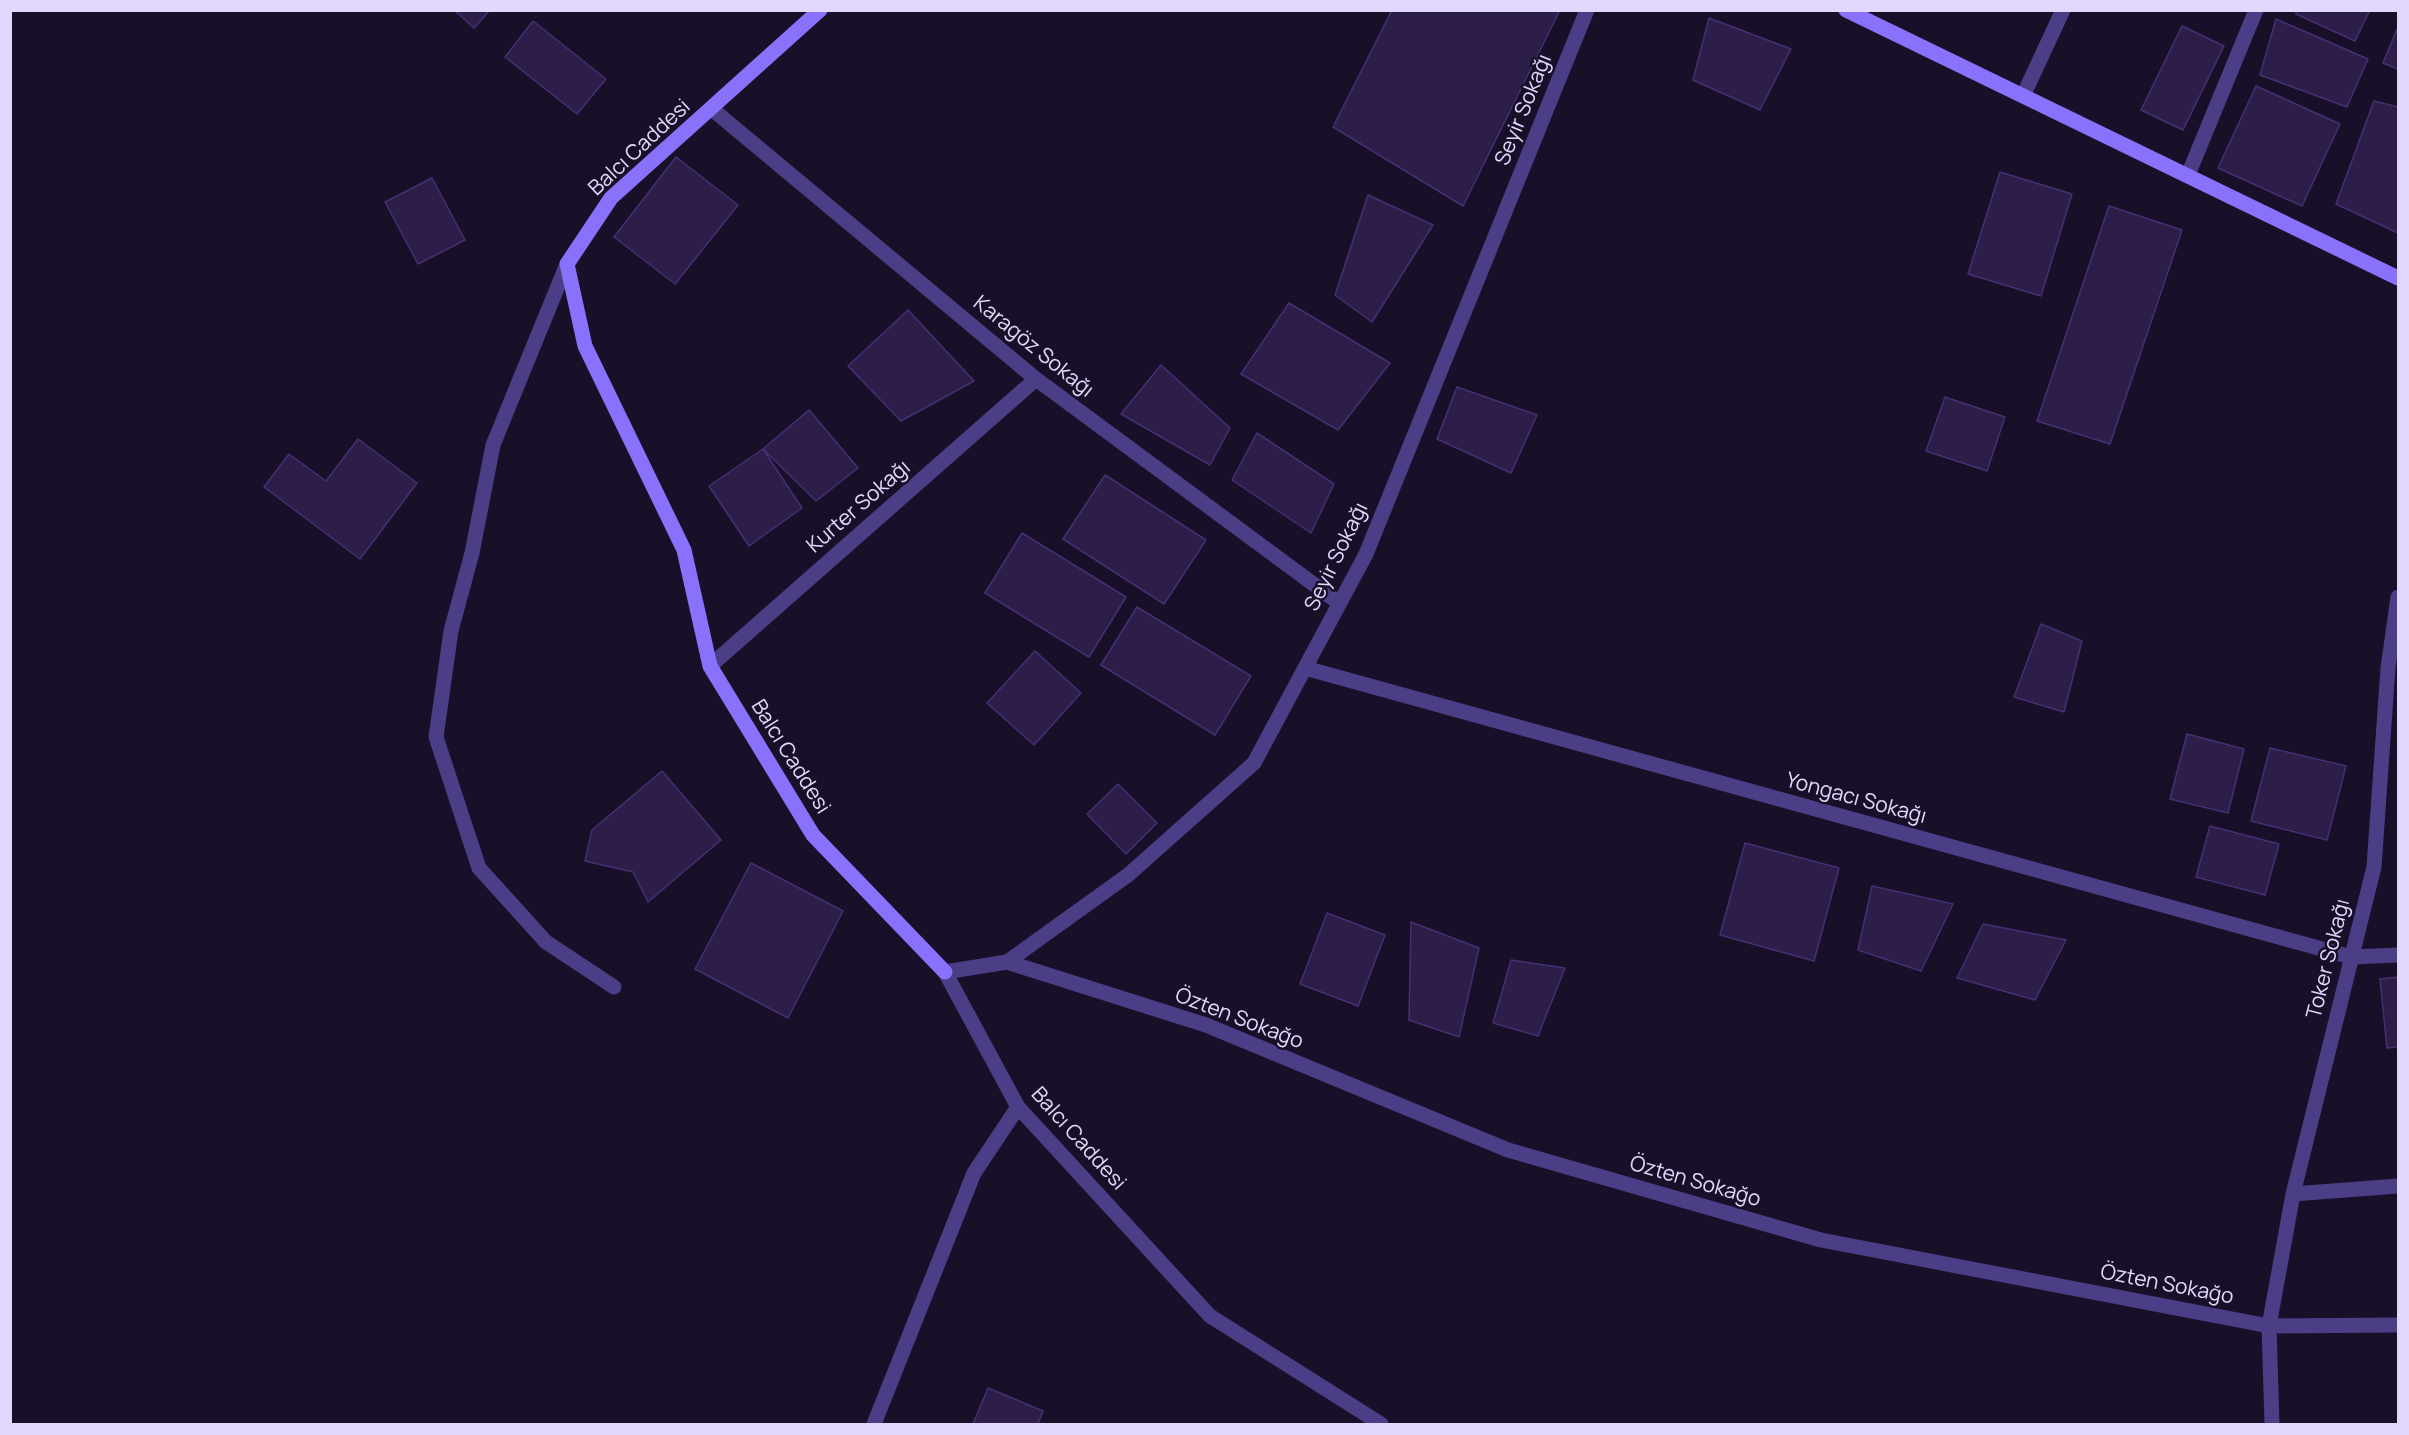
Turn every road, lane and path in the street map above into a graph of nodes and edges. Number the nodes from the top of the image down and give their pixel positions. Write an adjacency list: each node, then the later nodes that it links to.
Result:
1 (1587, 10): 13 (street, Seyir Sokağı)
2 (1846, 10): 6 (street)
3 (2063, 10): 6 (street)
4 (2256, 10): 8 (street)
5 (815, 12): 7 (street, Balcı Caddesi)
6 (2023, 96): 8 (street)
7 (712, 109): 9 (street, Balcı Caddesi); 11 (street, Karagöz Sokağı)
8 (2188, 175): 10 (street)
9 (567, 264): 14 (street, Balcı Caddesi); 20 (street)
10 (2398, 278)
11 (1036, 379): 13 (street, Karagöz Sokağı); 14 (street, Kurter Sokağı)
12 (2398, 597): 17 (street, Toker Sokağı)
13 (1339, 603): 15 (street, Seyir Sokağı)
14 (710, 666): 19 (street, Balcı Caddesi)
15 (1305, 668): 17 (street, Yongacı Sokağı); 18 (street, Seyir Sokağı)
16 (2398, 955): 17 (street, Yongacı Sokağı)
17 (2351, 957): 23 (street, Toker Sokağı)
18 (1007, 962): 19 (street, Seyir Sokağı); 25 (street, Özten Sokağo)
19 (945, 972): 21 (street, Balcı Caddesi)
20 (614, 987)
21 (1018, 1107): 26 (street); 27 (street, Balcı Caddesi)
22 (2398, 1186): 23 (street)
23 (2293, 1194): 25 (street, Toker Sokağı)
24 (2398, 1325): 25 (street, Özten Sokağo)
25 (2269, 1326): 28 (street, Toker Sokağı)
26 (874, 1425)
27 (1382, 1425)
28 (2272, 1425)

